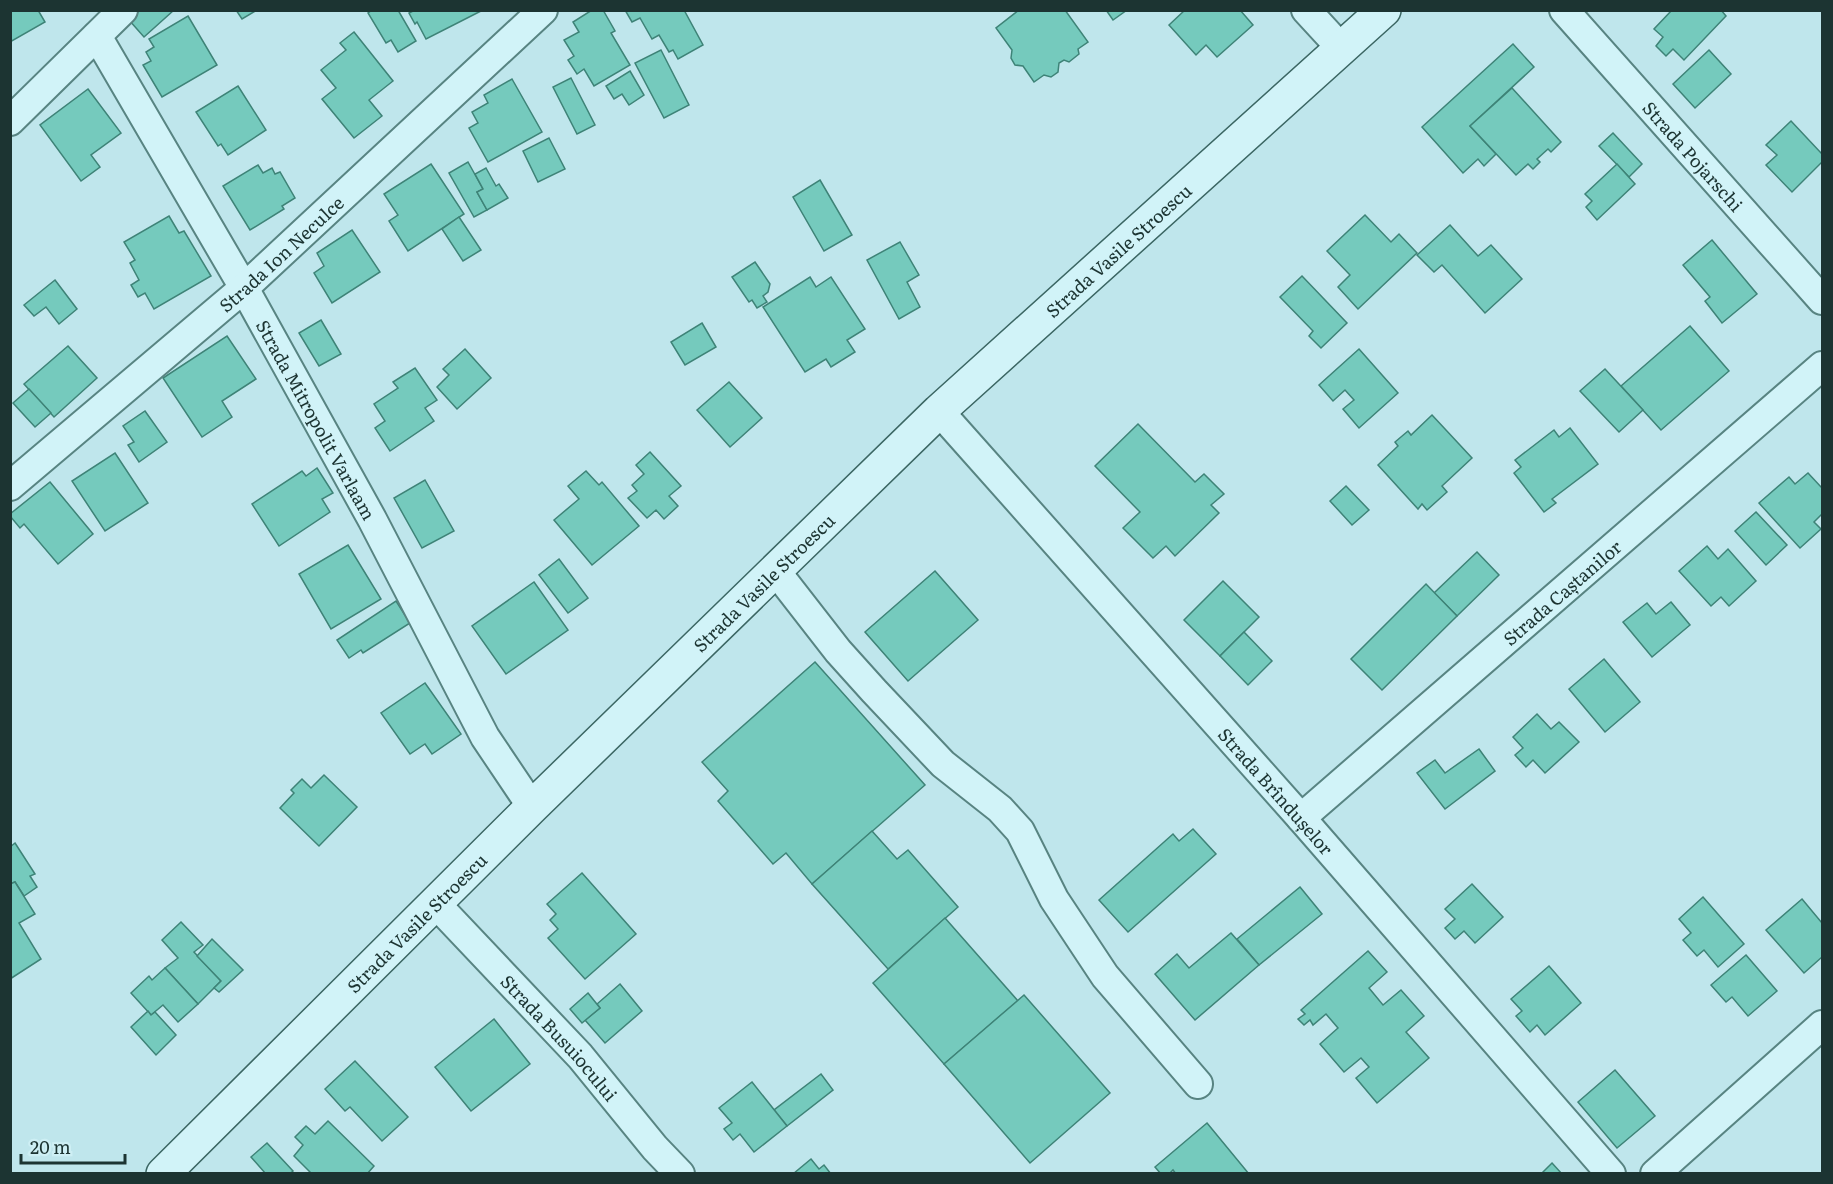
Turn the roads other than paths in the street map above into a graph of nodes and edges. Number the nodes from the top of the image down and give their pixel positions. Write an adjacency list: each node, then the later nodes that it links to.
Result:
1 (123, 10): 6 (street)
2 (543, 10): 9 (street, Strada Ion Neculce)
3 (1306, 10): 7 (street)
4 (1383, 10): 7 (main road, Strada Vasile Stroescu)
5 (1564, 10): 10 (street, Strada Pojarschi)
6 (97, 36): 8 (street); 9 (street, Strada Mitropolit Varlaam)
7 (1341, 48): 12 (main road, Strada Vasile Stroescu)
8 (10, 121)
9 (244, 288): 13 (street, Strada Ion Neculce); 15 (street, Strada Mitropolit Varlaam)
10 (1822, 300)
11 (1822, 366): 16 (street, Strada Caștanilor)
12 (939, 411): 14 (main road, Strada Vasile Stroescu); 16 (street, Strada Brîndușelor)
13 (10, 486)
14 (775, 570): 15 (main road, Strada Vasile Stroescu); 19 (street)
15 (532, 807): 17 (main road, Strada Vasile Stroescu)
16 (1301, 818): 22 (street, Strada Brîndușelor)
17 (436, 903): 20 (main road, Strada Vasile Stroescu); 21 (street, Strada Busuiocului)
18 (1822, 1025): 23 (street)
19 (1197, 1084)
20 (163, 1173)
21 (680, 1173)
22 (1611, 1173)
23 (1655, 1173)

